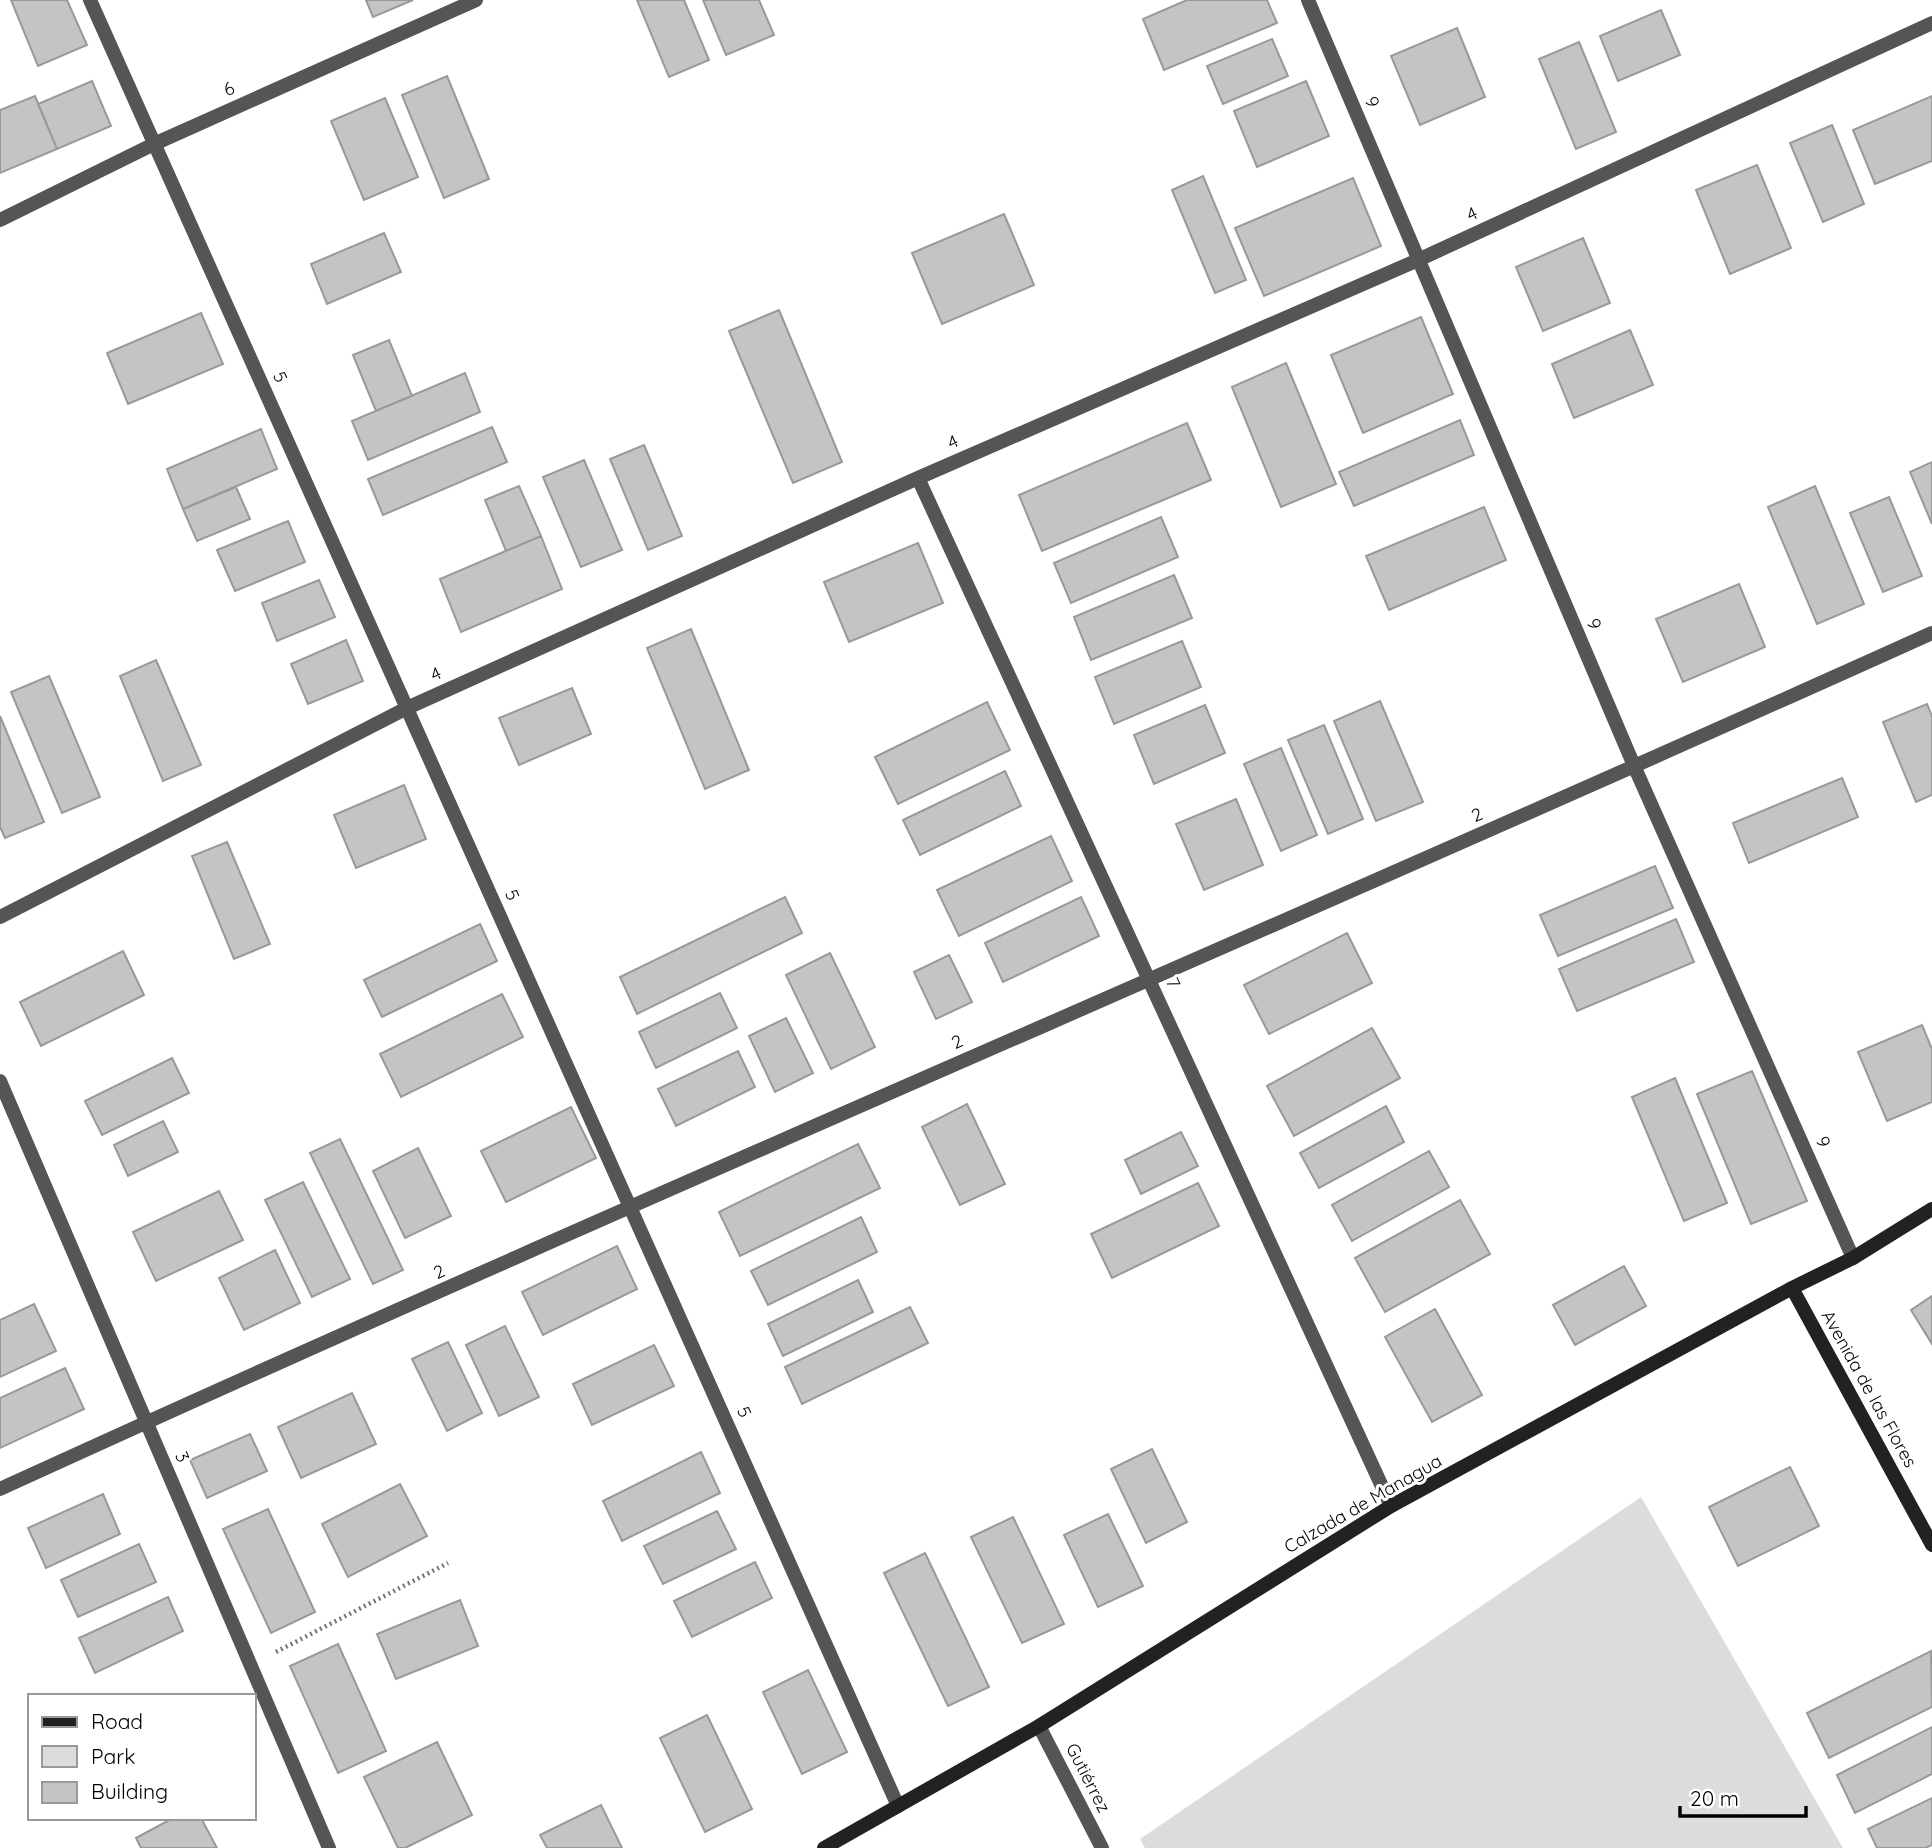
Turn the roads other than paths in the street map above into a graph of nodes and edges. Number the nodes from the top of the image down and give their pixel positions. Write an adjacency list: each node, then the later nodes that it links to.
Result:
1 (90, 0): 5 (street, 5)
2 (476, 0): 5 (street, 6)
3 (1308, 0): 7 (street, 9)
4 (1932, 23): 7 (street, 4)
5 (154, 144): 6 (street, 6); 10 (street, 5)
6 (0, 220)
7 (1418, 260): 8 (street, 4); 11 (street, 9)
8 (918, 478): 10 (street, 4); 13 (street, 7)
9 (1932, 633): 11 (street, 2)
10 (407, 708): 12 (street, 4); 15 (street, 5)
11 (1634, 768): 13 (street, 2); 17 (street, 9)
12 (0, 917)
13 (1149, 978): 15 (street, 2); 21 (street, 7)
14 (0, 1081): 19 (street, 3)
15 (632, 1207): 19 (street, 2); 24 (street, 5)
16 (1932, 1209): 17 (main road, Calzada de Managua)
17 (1853, 1258): 18 (main road, Calzada de Managua)
18 (1792, 1288): 21 (main road, Calzada de Managua); 22 (main road, Avenida de las Flores)
19 (146, 1422): 20 (street, 2); 25 (street, 3)
20 (0, 1489)
21 (1391, 1506): 23 (main road, Calzada de Managua)
22 (1932, 1545)
23 (1039, 1726): 24 (main road, Calzada de Managua); 27 (street, Gutiérrez)
24 (898, 1806): 26 (main road, Calzada de Managua)
25 (329, 1848)
26 (824, 1848)
27 (1102, 1848)

